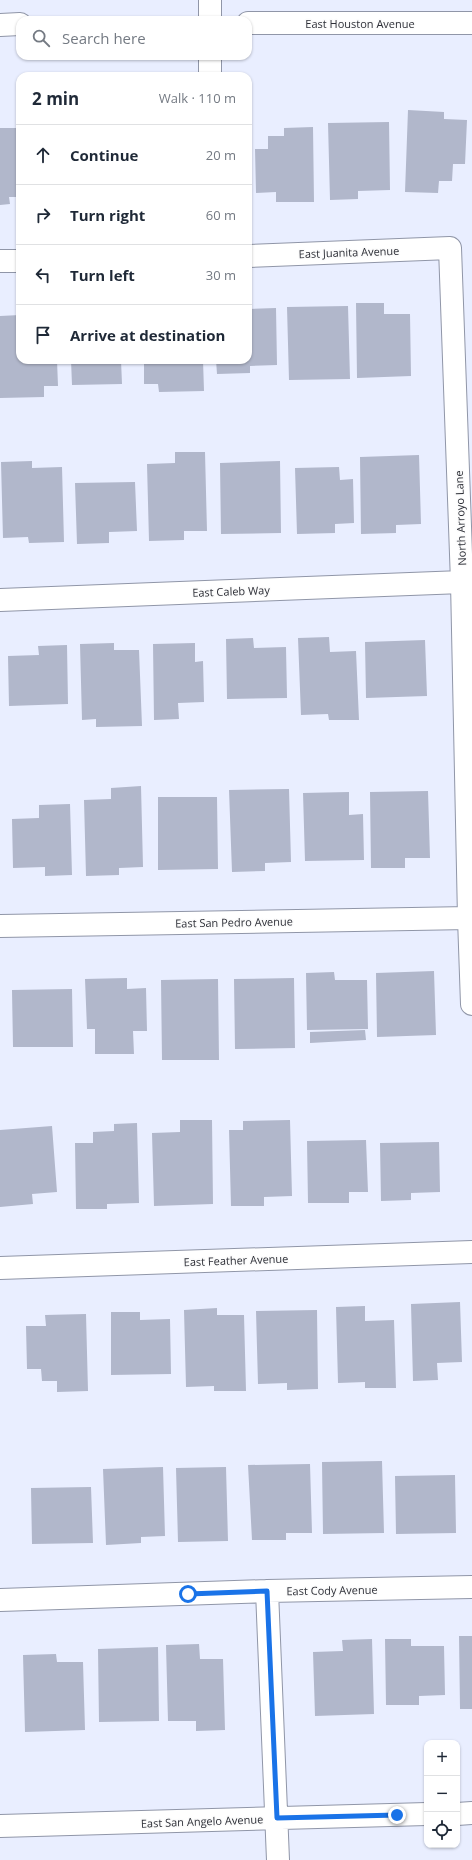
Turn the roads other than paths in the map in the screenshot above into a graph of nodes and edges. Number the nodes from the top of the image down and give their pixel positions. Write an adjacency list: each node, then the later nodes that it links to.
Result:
1 (210, 0): 2 (street)
2 (210, 16)
3 (472, 22): 4 (street, East Houston Avenue)
4 (252, 23)
5 (0, 24): 6 (street)
6 (16, 24)
7 (210, 60): 8 (street)
8 (210, 72)
9 (450, 248): 10 (street, East Juanita Avenue); 13 (street, North Arroyo Lane)
10 (252, 256)
11 (0, 261): 12 (street)
12 (16, 261)
13 (462, 582): 14 (street, East Caleb Way); 15 (street, North Arroyo Lane)
14 (0, 600)
15 (468, 918): 16 (street, East San Pedro Avenue); 17 (street, North Arroyo Lane)
16 (0, 926)
17 (472, 1004)
18 (472, 1252): 19 (street, East Feather Avenue)
19 (0, 1268)
20 (472, 1587): 21 (street, East Cody Avenue)
21 (267, 1591): 22 (street, East Cody Avenue); 26 (street)
22 (0, 1600)
23 (472, 1813): 25 (street)
24 (424, 1814): 26 (street, East San Angelo Avenue)
25 (460, 1814)
26 (277, 1818): 27 (street, East San Angelo Avenue); 28 (street)
27 (0, 1826)
28 (278, 1860)

